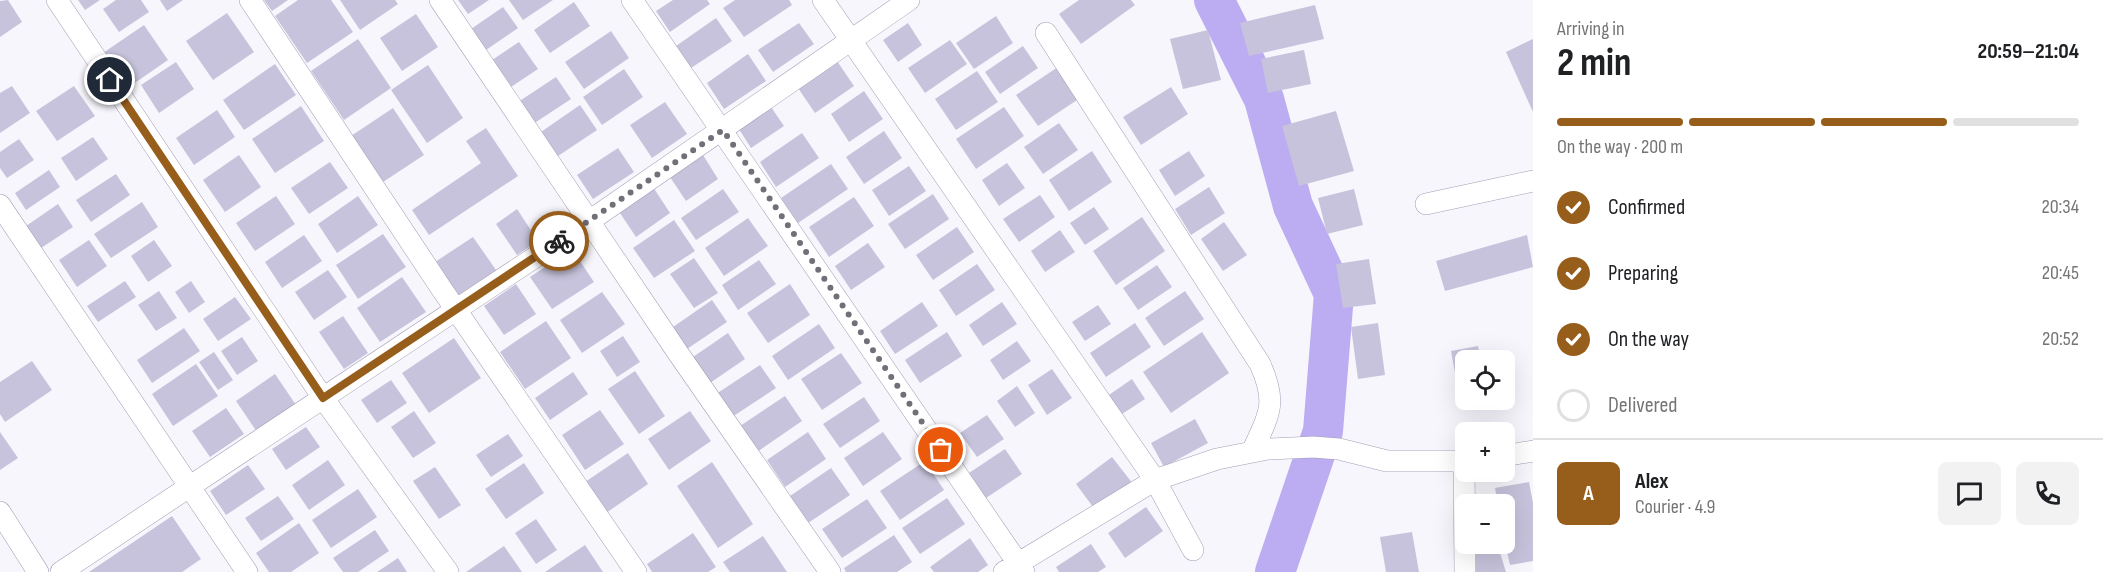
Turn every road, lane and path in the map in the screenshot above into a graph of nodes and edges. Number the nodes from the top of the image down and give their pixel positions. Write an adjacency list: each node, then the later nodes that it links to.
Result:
1 (57, 0): 15 (street)
2 (250, 0): 14 (street)
3 (440, 0): 13 (street)
4 (632, 0): 9 (street)
5 (823, 0): 8 (street)
6 (909, 0): 8 (street)
7 (1047, 33): 16 (street)
8 (850, 41): 9 (street); 20 (street)
9 (723, 130): 13 (street); 25 (street)
10 (1533, 181): 11 (street)
11 (1426, 204)
12 (0, 205): 22 (street)
13 (588, 222): 14 (street); 31 (street)
14 (455, 308): 15 (street); 30 (street)
15 (323, 398): 22 (street); 29 (street)
16 (1260, 450): 19 (street); 20 (street)
17 (1532, 454): 18 (street)
18 (1515, 455)
19 (1455, 461)
20 (1155, 480): 24 (street); 25 (street)
21 (1465, 482): 32 (street)
22 (189, 486): 27 (street); 28 (street)
23 (0, 512): 26 (street)
24 (1193, 550)
25 (1015, 569)
26 (38, 572)
27 (61, 572)
28 (247, 572)
29 (448, 572)
30 (636, 572)
31 (830, 572)
32 (1465, 572)

